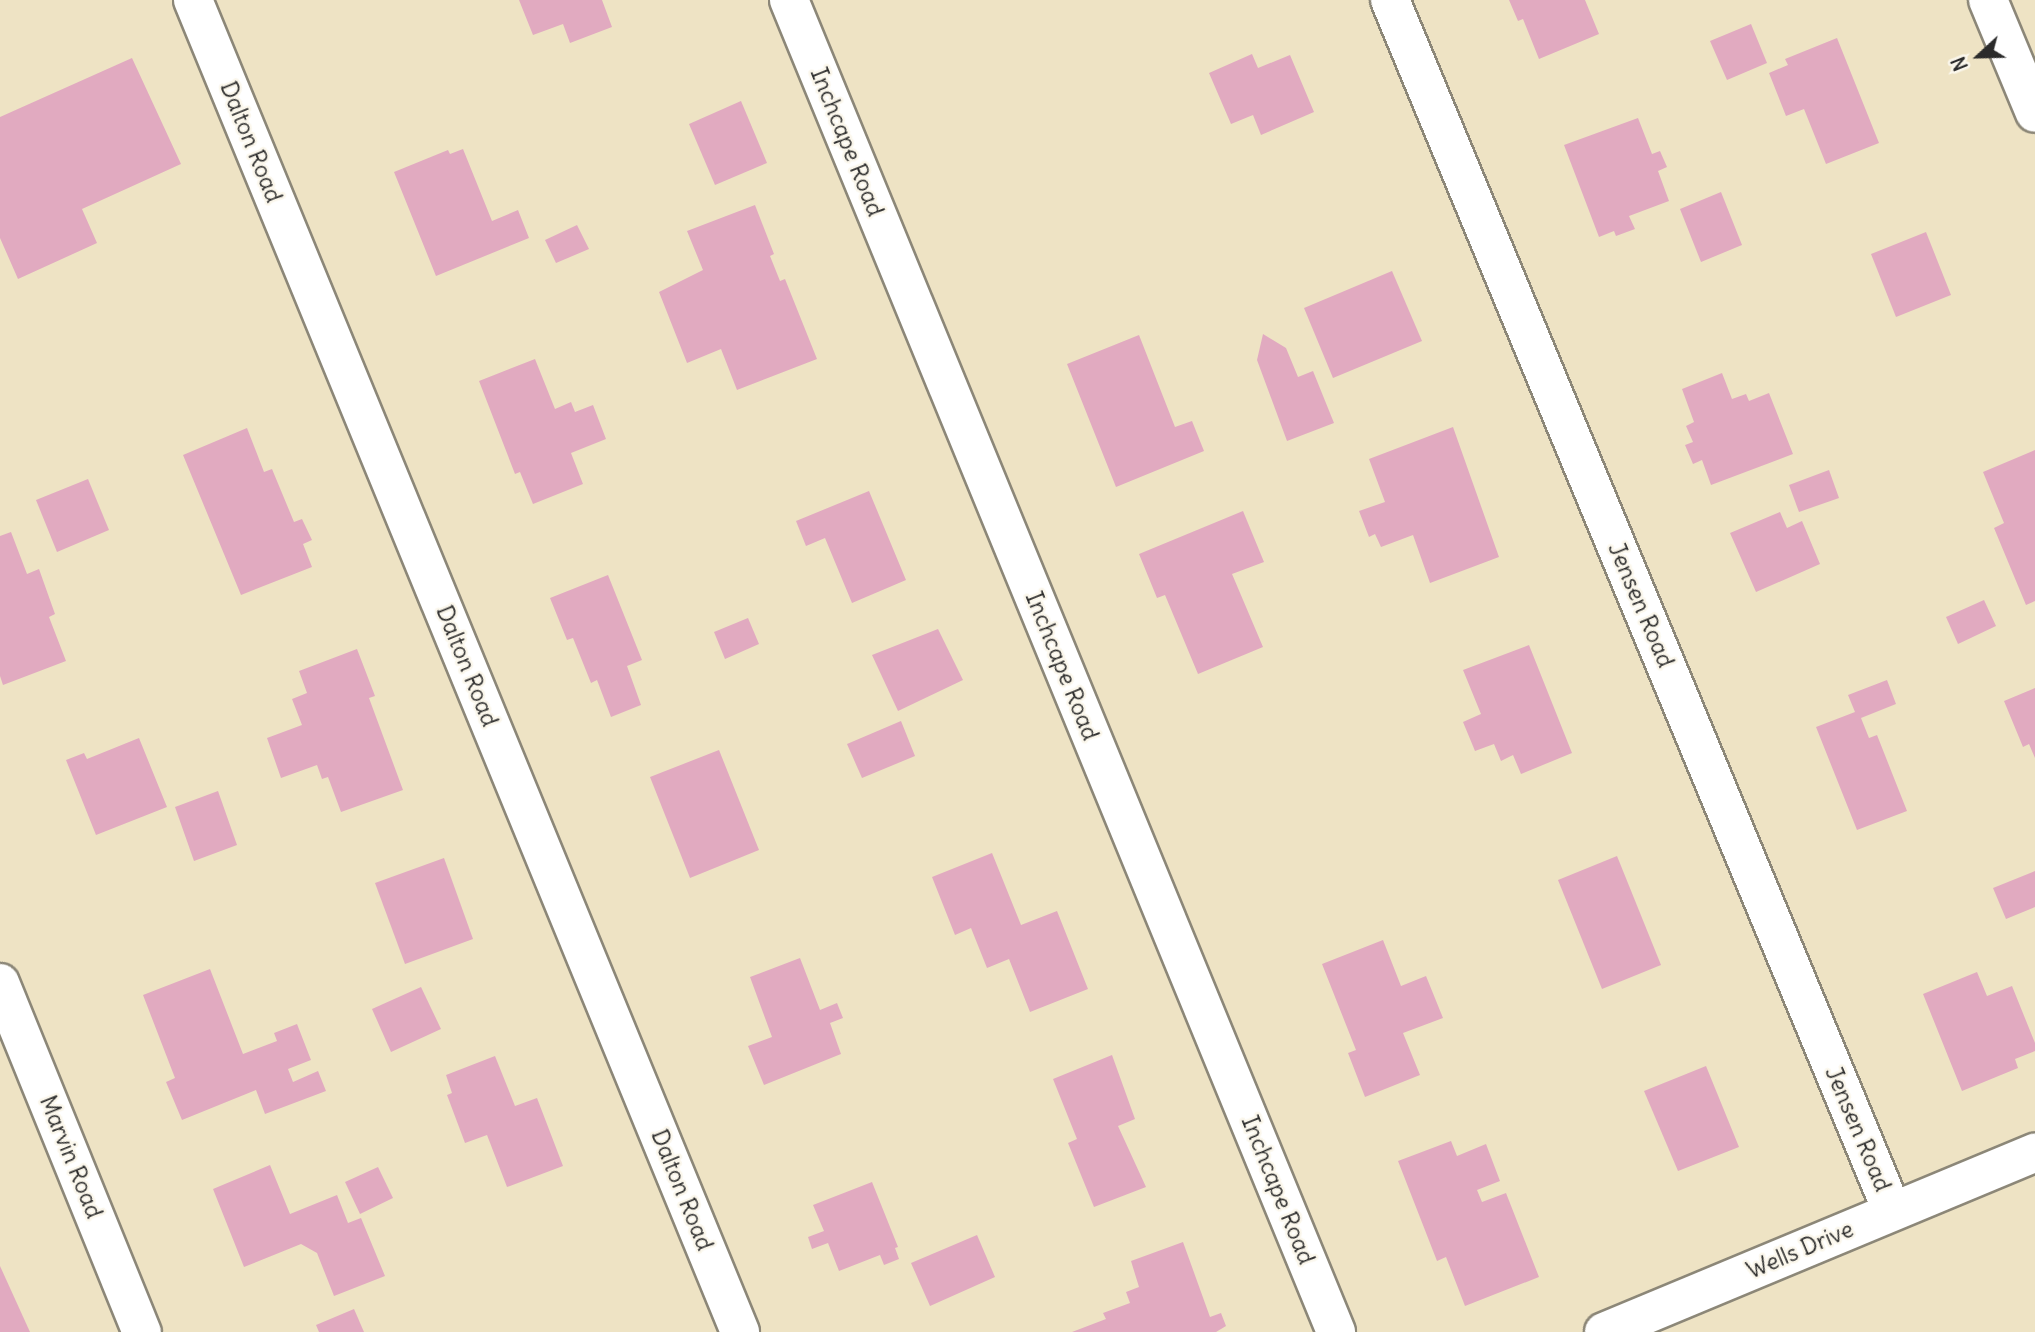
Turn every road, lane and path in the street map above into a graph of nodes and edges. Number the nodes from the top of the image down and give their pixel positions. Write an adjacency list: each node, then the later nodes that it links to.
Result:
1 (193, 0): 10 (street, Dalton Road)
2 (789, 0): 11 (street, Inchcape Road)
3 (1390, 0): 8 (street, Jensen Road)
4 (1988, 0): 5 (street)
5 (2035, 113)
6 (0, 983): 9 (street, Marvin Road)
7 (2035, 1153): 8 (street, Wells Drive)
8 (1892, 1211): 12 (street, Wells Drive)
9 (142, 1332)
10 (740, 1332)
11 (1336, 1332)
12 (1604, 1332)

